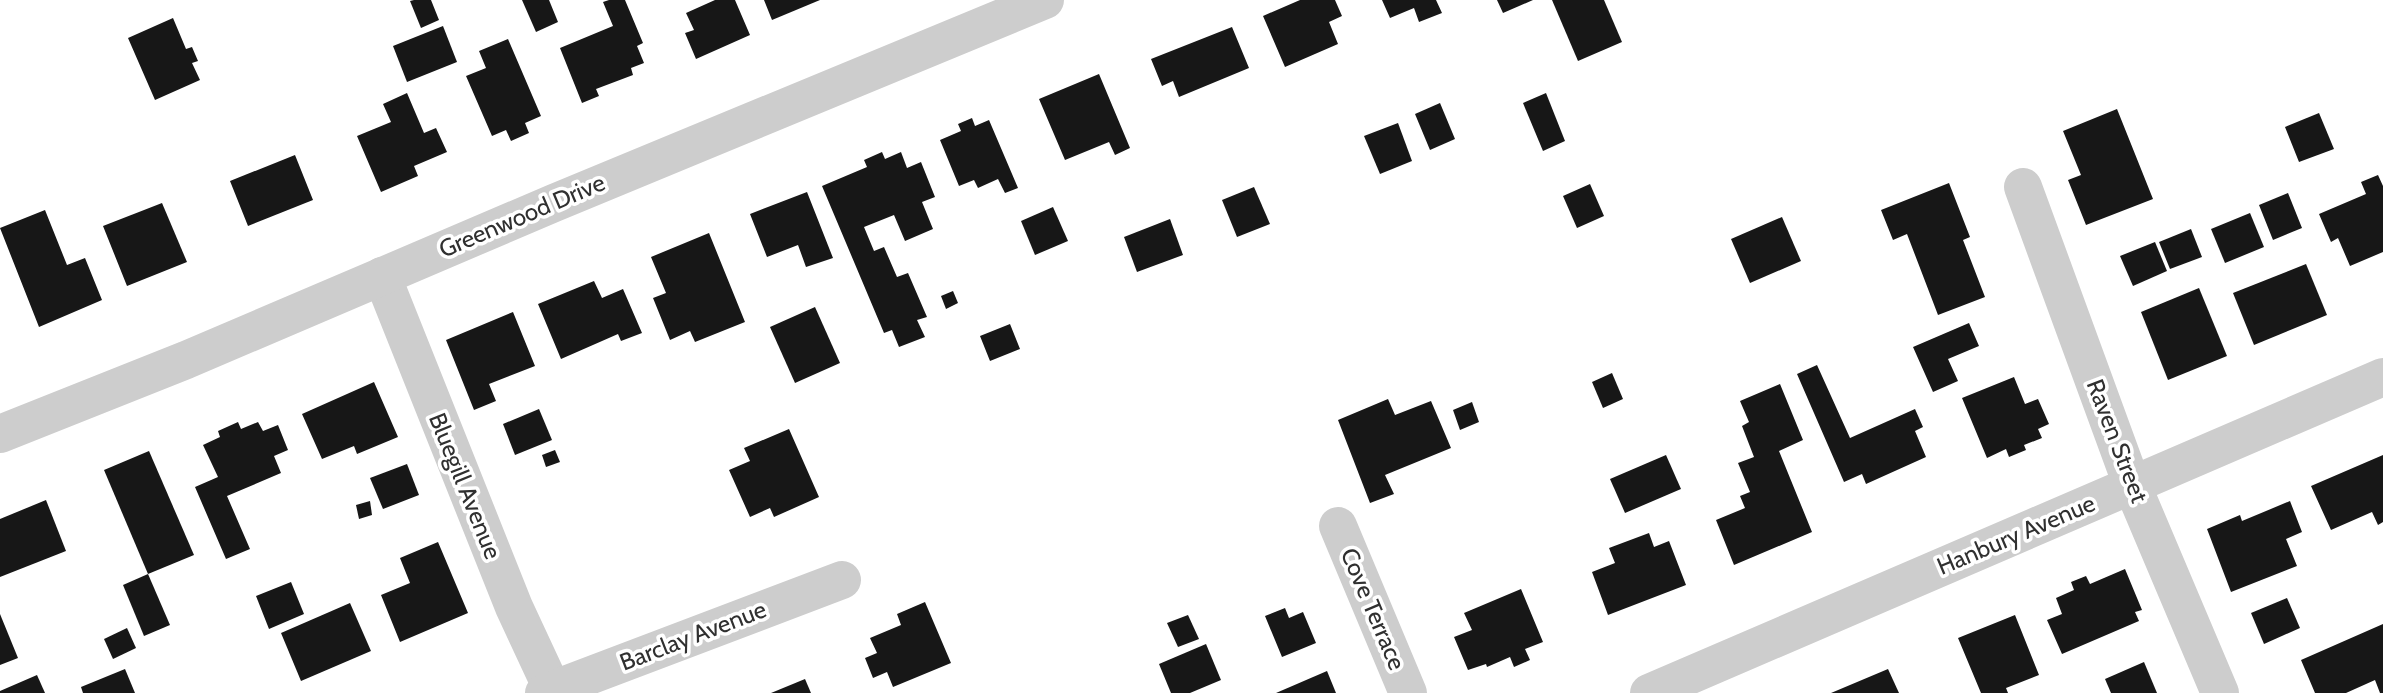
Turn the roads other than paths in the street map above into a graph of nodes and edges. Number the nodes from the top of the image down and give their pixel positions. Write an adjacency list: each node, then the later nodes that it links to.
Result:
1 (1045, 0): 3 (street, Greenwood Drive)
2 (2023, 187): 6 (street, Raven Street)
3 (382, 276): 5 (street, Greenwood Drive); 9 (street, Bluegill Avenue)
4 (2383, 377): 6 (street, Hanbury Avenue)
5 (0, 434)
6 (2133, 485): 11 (street, Hanbury Avenue); 12 (street, Raven Street)
7 (1338, 526): 10 (street, Cove Terrace)
8 (842, 580): 9 (street, Barclay Avenue)
9 (550, 692)
10 (1408, 693)
11 (1649, 693)
12 (2220, 693)

